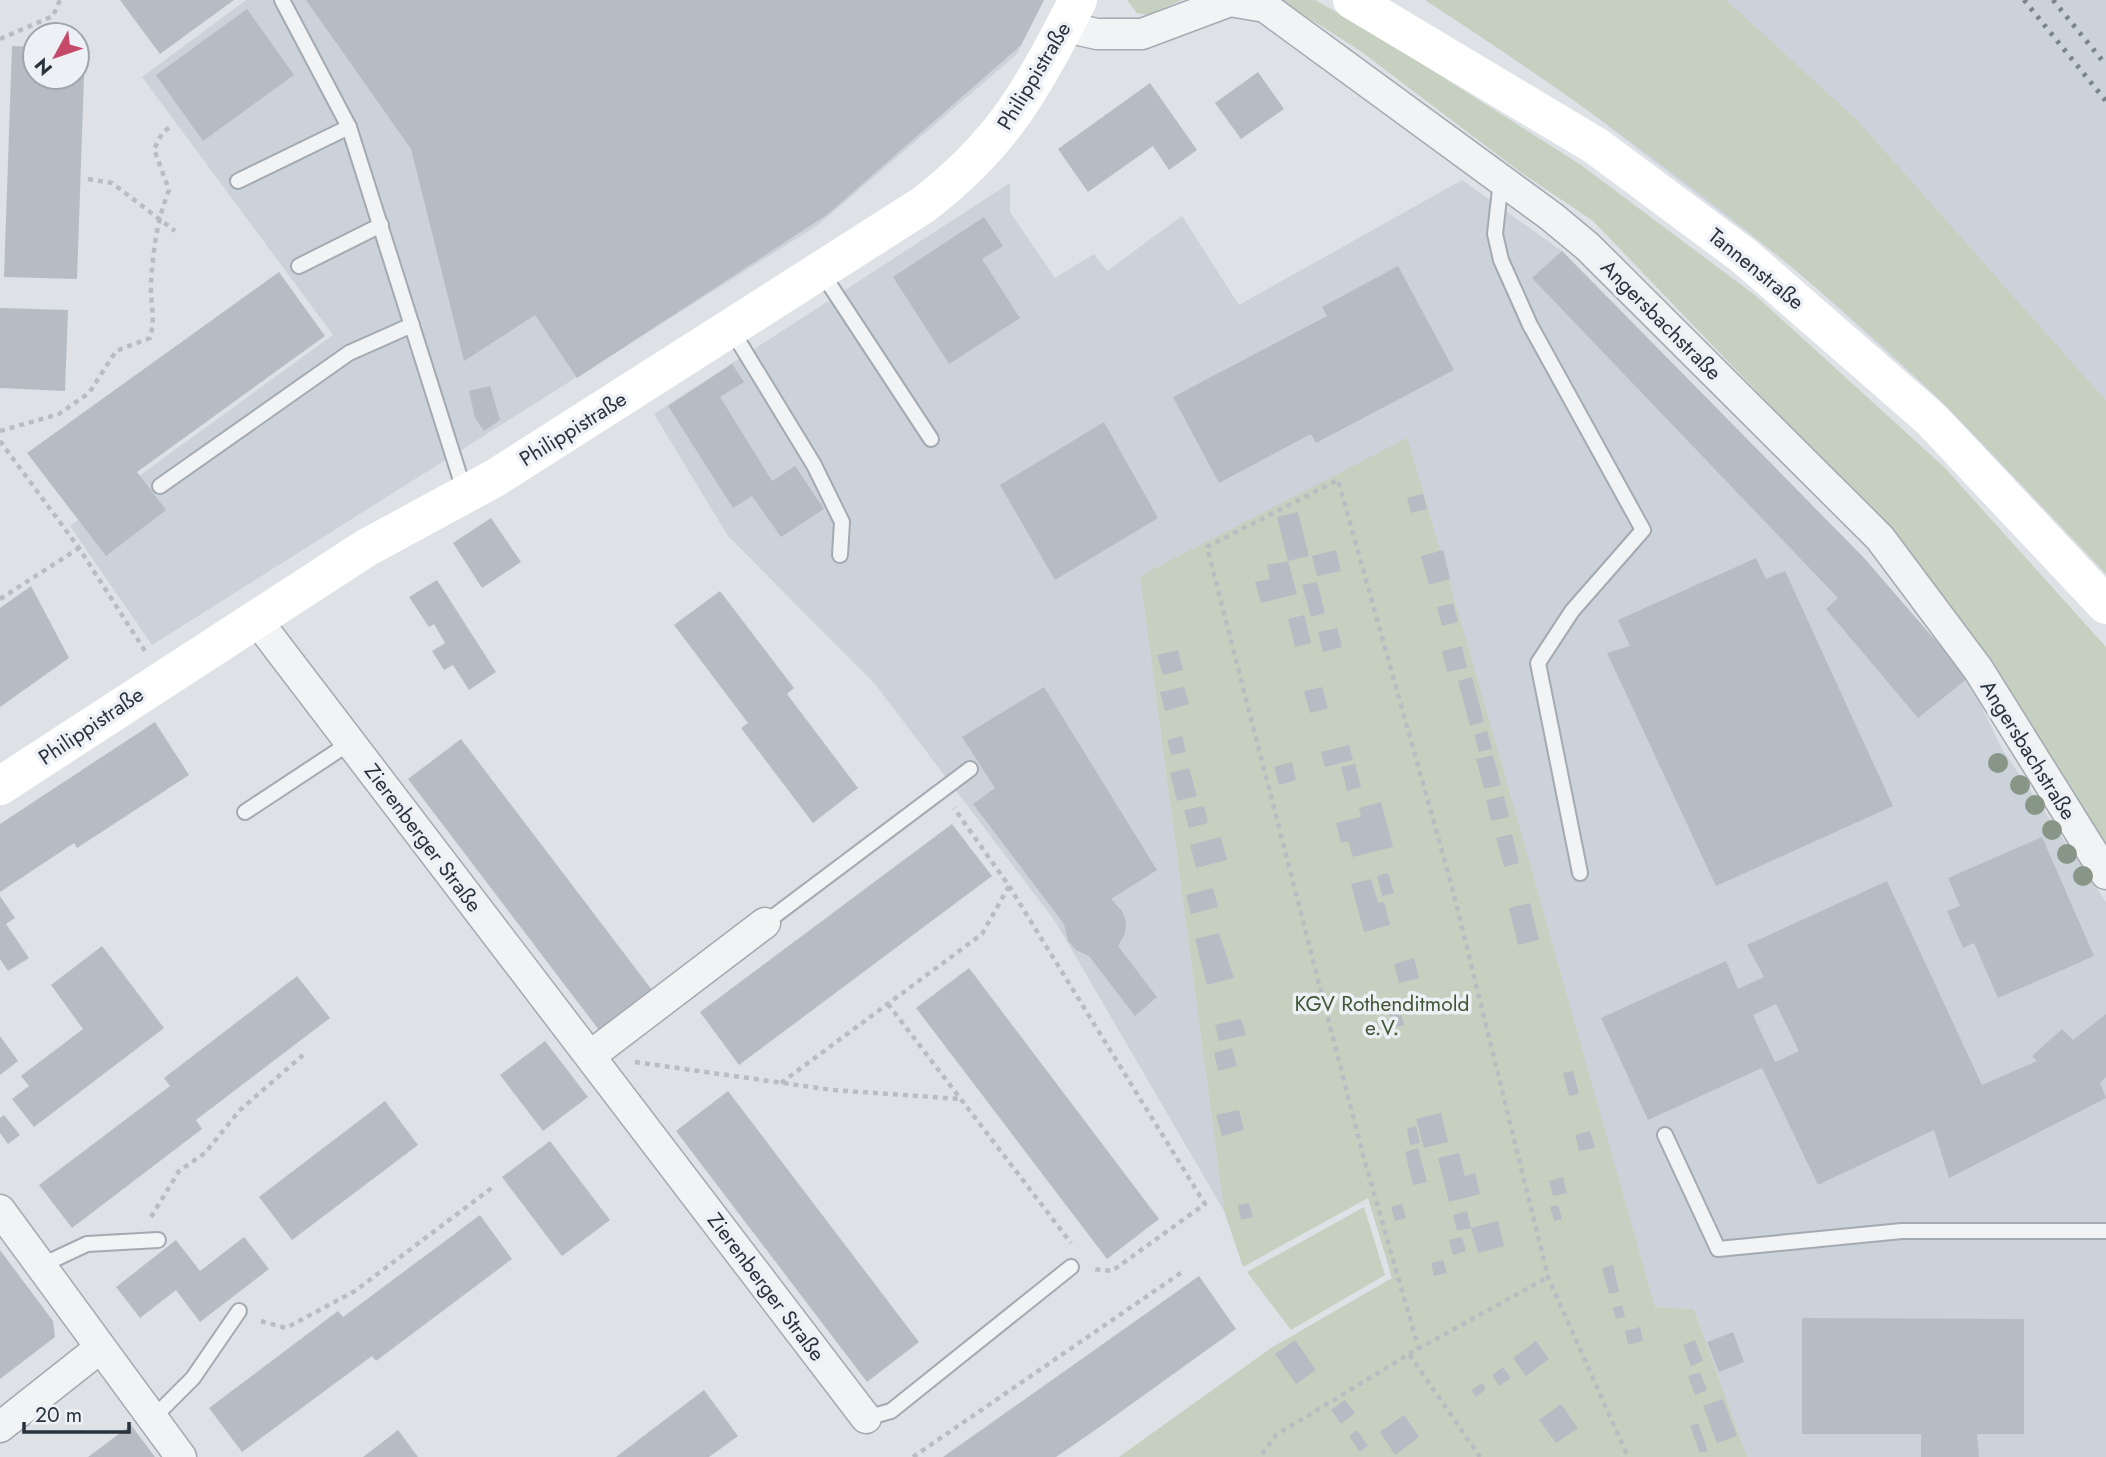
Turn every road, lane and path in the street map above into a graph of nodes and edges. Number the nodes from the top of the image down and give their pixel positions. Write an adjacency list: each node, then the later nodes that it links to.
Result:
1 (60, 0): 5 (path)
2 (282, 0): 7 (lane)
3 (1352, 0): 26 (street, Tannenstraße)
4 (1071, 13): 9 (street, Angersbachstraße); 15 (street, Philippistraße)
5 (0, 39)
6 (172, 126): 11 (path)
7 (349, 127): 10 (lane); 12 (lane)
8 (88, 179): 11 (path)
9 (1501, 179): 34 (lane); 35 (street, Angersbachstraße)
10 (238, 181)
11 (159, 216): 13 (path); 18 (path)
12 (380, 225): 14 (lane); 16 (lane)
13 (175, 231)
14 (299, 266)
15 (821, 271): 17 (street, Philippistraße); 19 (lane)
16 (412, 325): 21 (lane); 22 (lane)
17 (731, 329): 22 (street, Philippistraße); 24 (lane)
18 (0, 431)
19 (931, 439)
20 (0, 441): 23 (path)
21 (160, 486)
22 (466, 494): 27 (street, Philippistraße)
23 (79, 548): 25 (path); 28 (path)
24 (840, 555)
25 (0, 599)
26 (2106, 605)
27 (256, 619): 28 (street, Philippistraße); 29 (street, Zierenberger Straße)
28 (163, 678): 31 (street, Philippistraße)
29 (351, 742): 33 (lane); 40 (street, Zierenberger Straße)
30 (970, 769): 32 (lane)
31 (0, 786)
32 (942, 790): 36 (path); 37 (lane)
33 (245, 812)
34 (1580, 873)
35 (2106, 874)
36 (1009, 886): 38 (path); 50 (path)
37 (765, 923): 40 (street)
38 (888, 1004): 41 (path); 42 (path)
39 (303, 1055): 48 (path)
40 (590, 1056): 41 (path); 57 (street, Zierenberger Straße)
41 (780, 1083): 42 (path)
42 (961, 1099): 50 (path)
43 (1665, 1135): 46 (lane)
44 (493, 1188): 53 (path)
45 (0, 1210): 49 (street)
46 (2106, 1231)
47 (158, 1241): 48 (lane)
48 (136, 1242): 49 (lane)
49 (40, 1266): 54 (street)
50 (1071, 1267): 57 (lane)
51 (1185, 1270): 62 (path)
52 (1548, 1278): 55 (path); 55 (path); 64 (path)
53 (238, 1313): 58 (lane)
54 (100, 1348): 58 (street); 59 (street)
55 (1419, 1350): 56 (path)
56 (1409, 1354): 60 (path); 63 (path)
57 (866, 1418)
58 (152, 1419): 61 (street)
59 (0, 1427)
60 (1262, 1454)
61 (181, 1457)
62 (913, 1457)
63 (1480, 1457)
64 (1628, 1457)

